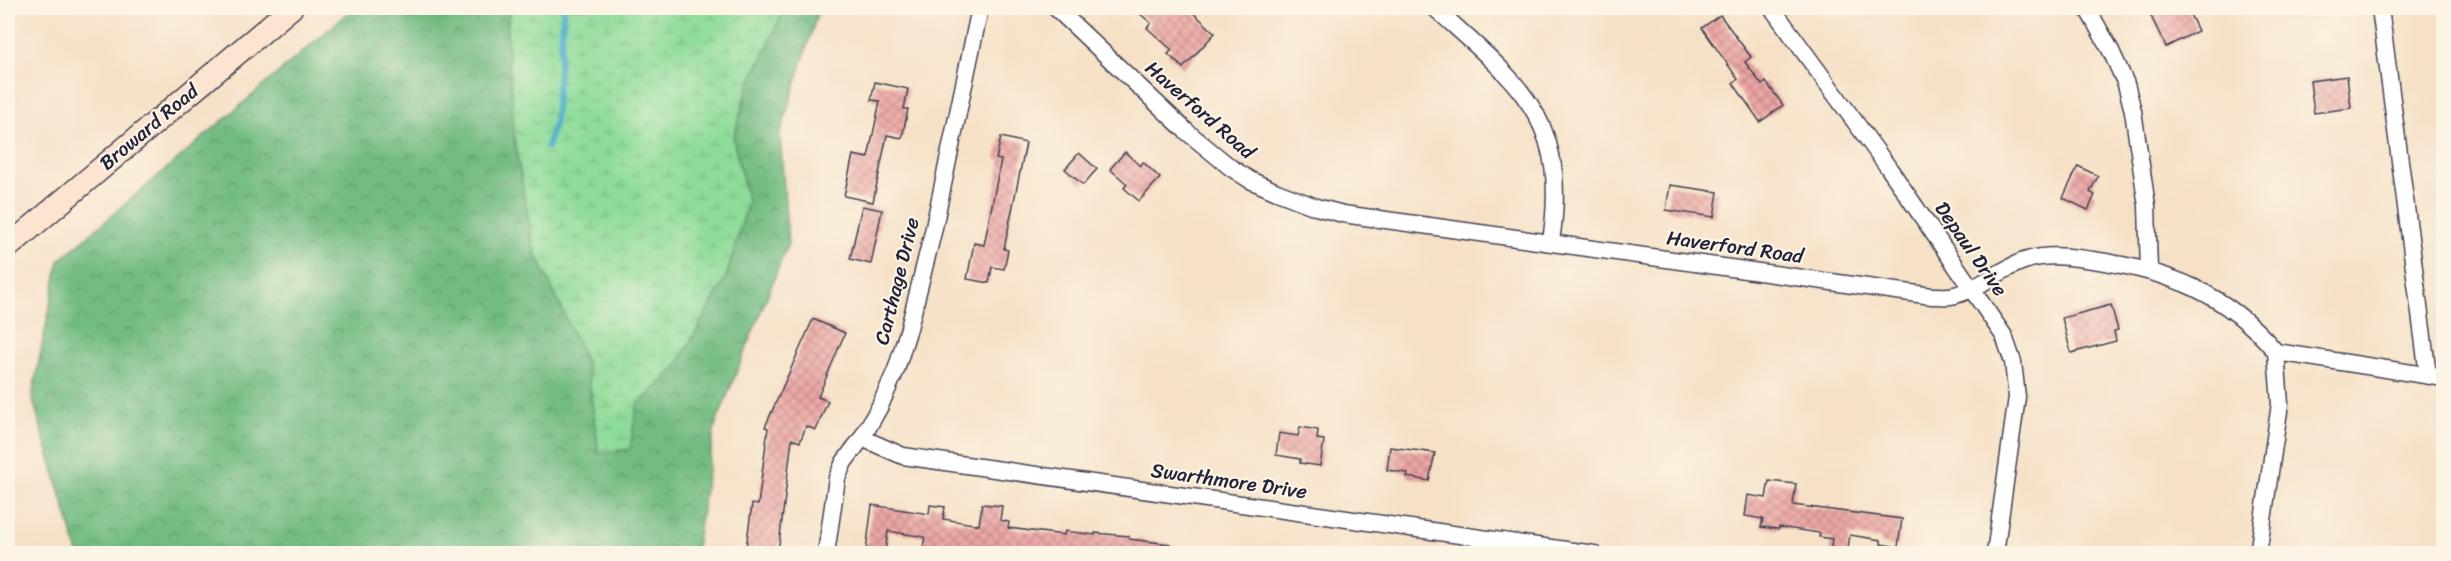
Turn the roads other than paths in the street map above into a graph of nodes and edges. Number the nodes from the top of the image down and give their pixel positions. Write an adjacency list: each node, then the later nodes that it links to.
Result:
1 (291, 8): 9 (street, Broward Road)
2 (980, 8): 14 (street, Carthage Drive)
3 (1056, 8): 8 (street, Haverford Road)
4 (1435, 8): 8 (street)
5 (1772, 8): 11 (street, Depaul Drive)
6 (2087, 8): 10 (street)
7 (2380, 8): 13 (street)
8 (1551, 242): 11 (street, Haverford Road)
9 (8, 247)
10 (2149, 270): 11 (street, Haverford Road); 12 (street, Haverford Road)
11 (1972, 287): 17 (street, Depaul Drive)
12 (2276, 352): 13 (street); 18 (street)
13 (2436, 377)
14 (862, 438): 15 (street, Carthage Drive); 16 (street, Swarthmore Drive)
15 (826, 554)
16 (1594, 554)
17 (1995, 554)
18 (2258, 554)

